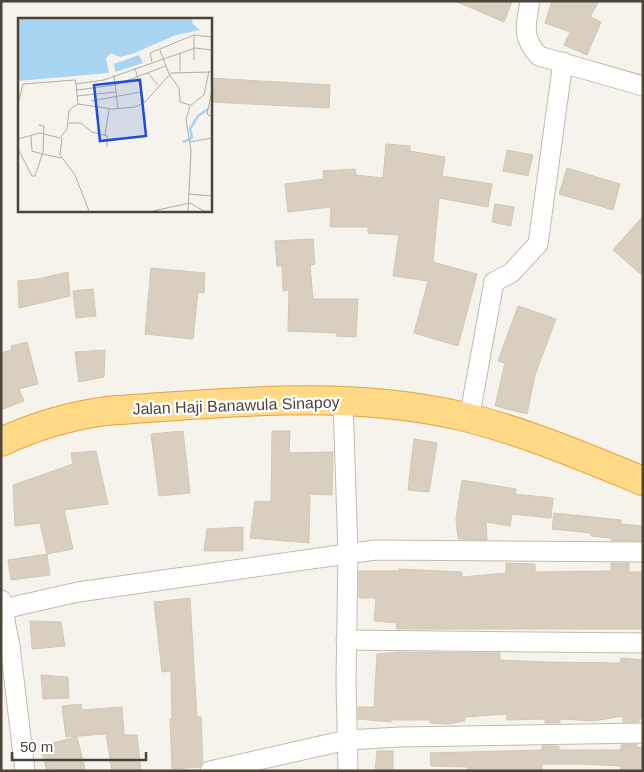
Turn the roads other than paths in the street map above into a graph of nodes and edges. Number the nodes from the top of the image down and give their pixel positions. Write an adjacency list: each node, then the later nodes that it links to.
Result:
1 (530, 1): 2 (street)
2 (563, 62): 3 (street); 5 (street)
3 (643, 86)
4 (342, 400): 5 (highway, Jalan Haji Banawula Sinapoy); 6 (highway, Jalan Haji Banawula Sinapoy); 9 (street)
5 (469, 418): 7 (highway, Jalan Haji Banawula Sinapoy)
6 (1, 442)
7 (643, 481)
8 (643, 552): 9 (street)
9 (348, 553): 10 (street); 11 (street)
10 (2, 604): 15 (street)
11 (346, 640): 12 (street); 14 (street)
12 (643, 642)
13 (643, 733): 14 (street)
14 (347, 740): 16 (street); 17 (street)
15 (25, 771)
16 (210, 771)
17 (348, 771)

